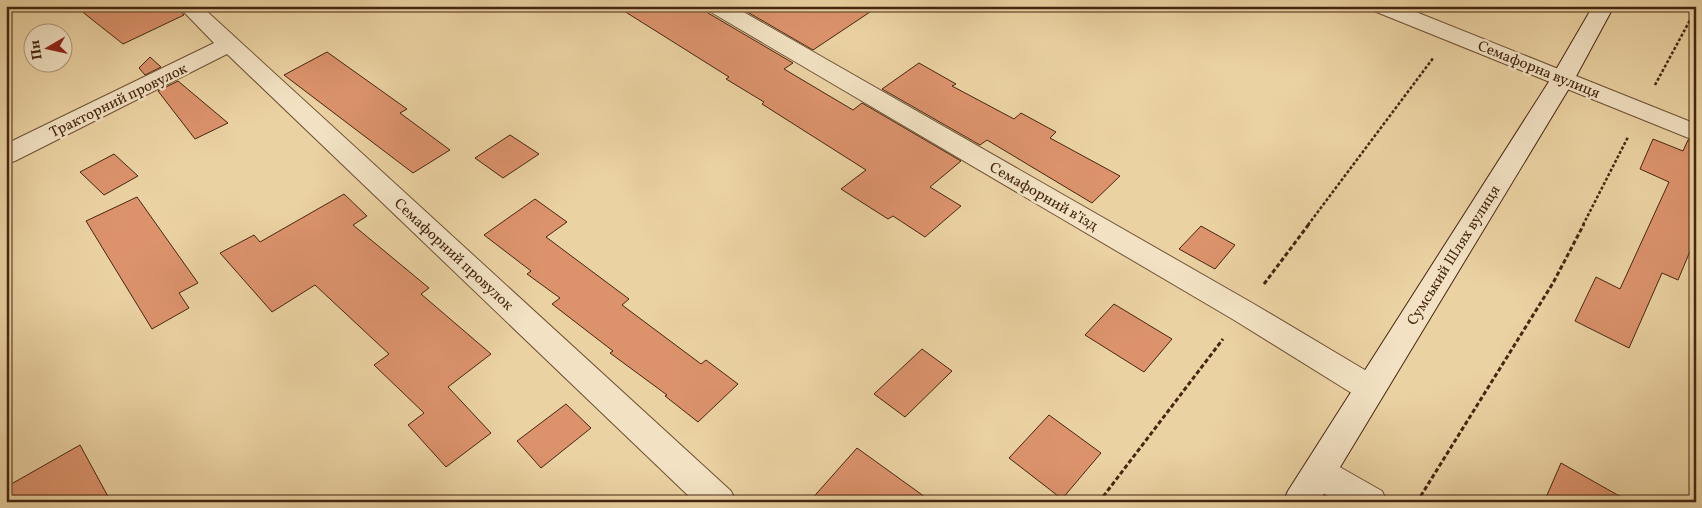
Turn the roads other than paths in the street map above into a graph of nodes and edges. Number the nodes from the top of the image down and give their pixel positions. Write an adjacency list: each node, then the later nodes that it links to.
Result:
1 (188, 6): 5 (street, Семафорний провулок)
2 (717, 6): 9 (street, Семафорний в’їзд)
3 (1382, 6): 6 (street, Семафорна вулиця)
4 (1604, 6): 6 (street, Сумський Шлях вулиця)
5 (230, 44): 8 (street, Тракторний провулок); 11 (street, Семафорний провулок)
6 (1562, 80): 7 (street, Семафорна вулиця); 9 (street, Сумський Шлях вулиця)
7 (1696, 133)
8 (6, 154)
9 (1369, 388): 10 (street, Сумський Шлях вулиця)
10 (1319, 473): 12 (street, Сумський Шлях вулиця); 13 (street)
11 (719, 502)
12 (1300, 502)
13 (1370, 502)

